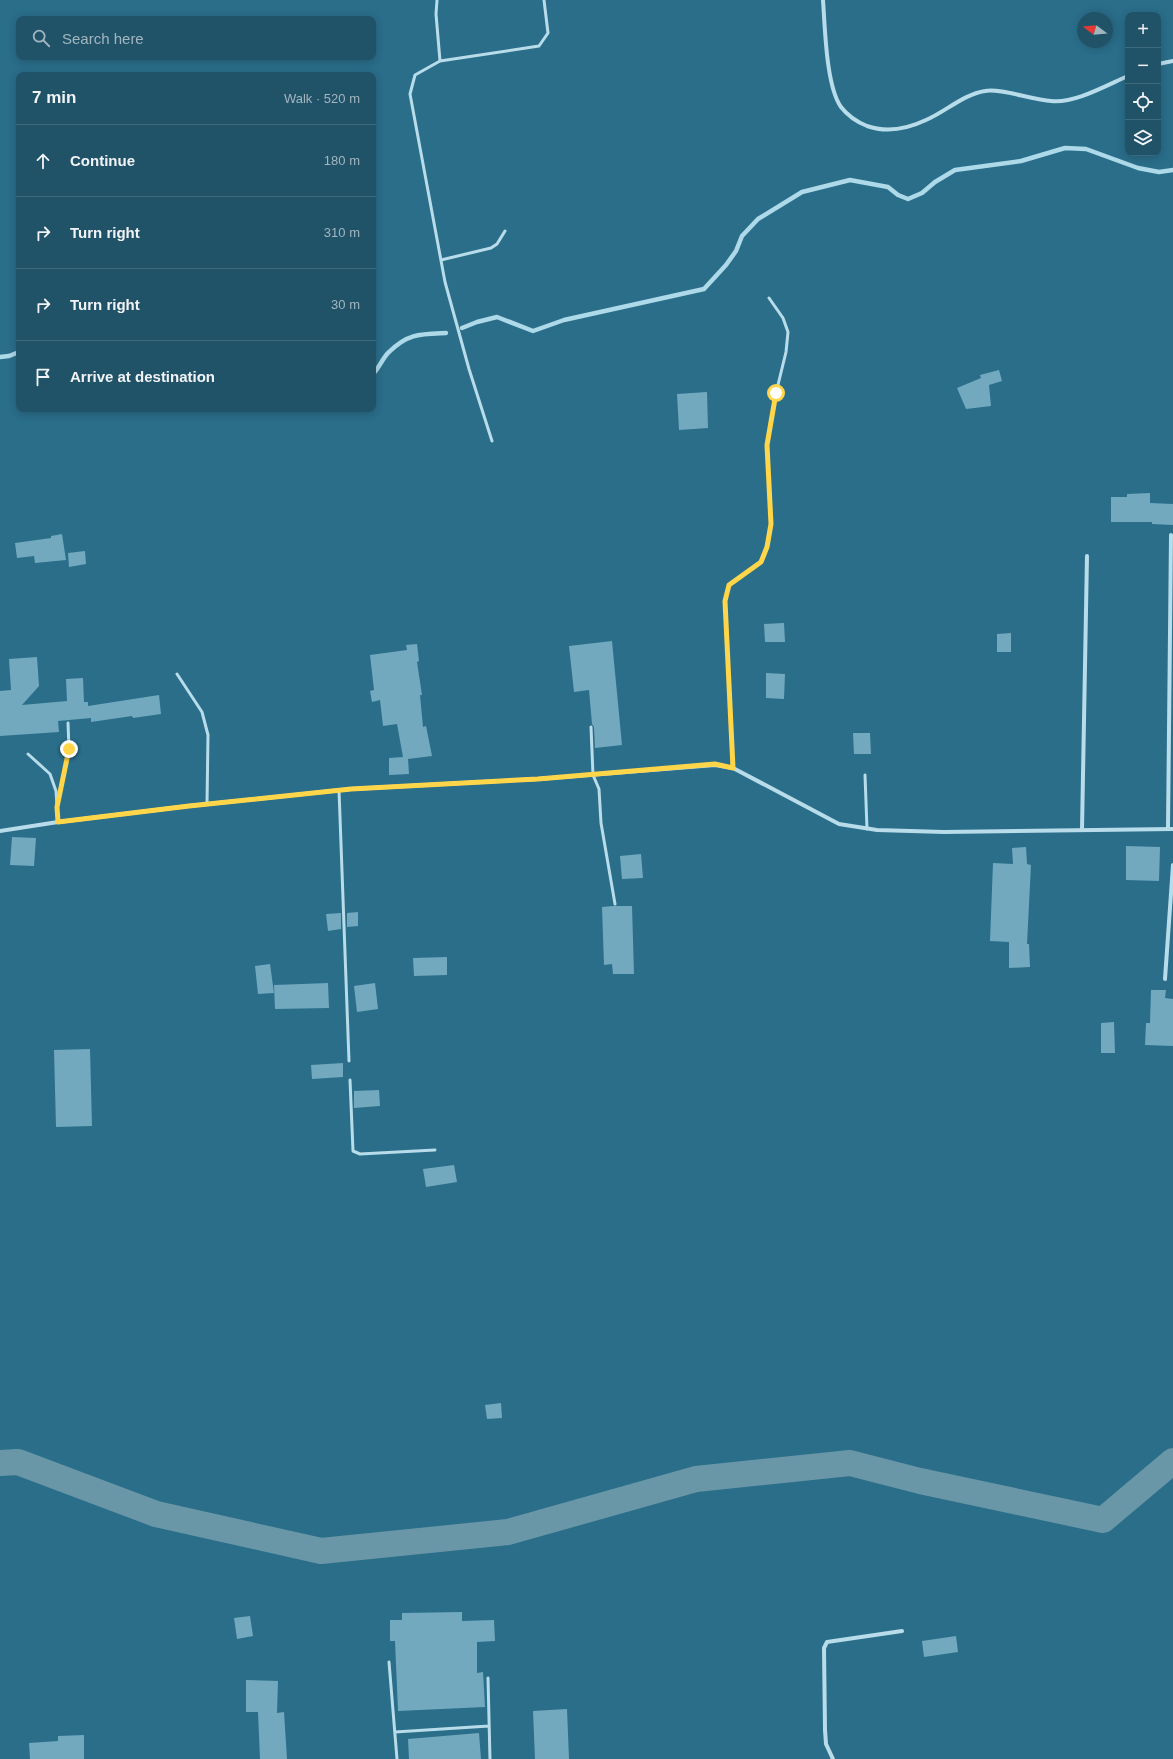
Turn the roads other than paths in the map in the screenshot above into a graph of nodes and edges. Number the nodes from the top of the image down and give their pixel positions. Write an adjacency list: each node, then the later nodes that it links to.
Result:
1 (437, 0): 4 (lane)
2 (544, 0): 4 (lane)
3 (823, 0): 7 (street)
4 (440, 61): 9 (lane)
5 (1173, 61): 6 (street)
6 (1161, 63)
7 (1125, 77)
8 (505, 231): 9 (lane)
9 (441, 260): 11 (lane)
10 (769, 298): 18 (lane)
11 (492, 441)
12 (1172, 535): 25 (street)
13 (1087, 556): 28 (street)
14 (177, 674): 22 (lane)
15 (68, 723): 23 (lane)
16 (591, 727): 19 (lane)
17 (28, 754): 23 (lane)
18 (733, 768): 19 (street); 26 (street)
19 (593, 775): 21 (street); 31 (lane)
20 (865, 775): 26 (lane)
21 (339, 790): 22 (street); 33 (lane)
22 (207, 804): 24 (street)
23 (57, 807): 24 (lane)
24 (58, 822): 29 (street)
25 (1168, 828): 27 (street); 28 (street)
26 (867, 829): 28 (street)
27 (1173, 829)
28 (1082, 830)
29 (0, 831)
30 (1173, 865): 32 (street)
31 (615, 904)
32 (1165, 979)
33 (349, 1062)
34 (350, 1080): 35 (lane)
35 (435, 1150)
36 (902, 1631): 43 (street)
37 (389, 1662): 40 (lane)
38 (488, 1678): 39 (lane)
39 (489, 1726): 40 (lane); 42 (lane)
40 (395, 1732): 41 (lane)
41 (397, 1759)
42 (490, 1759)
43 (833, 1759)

